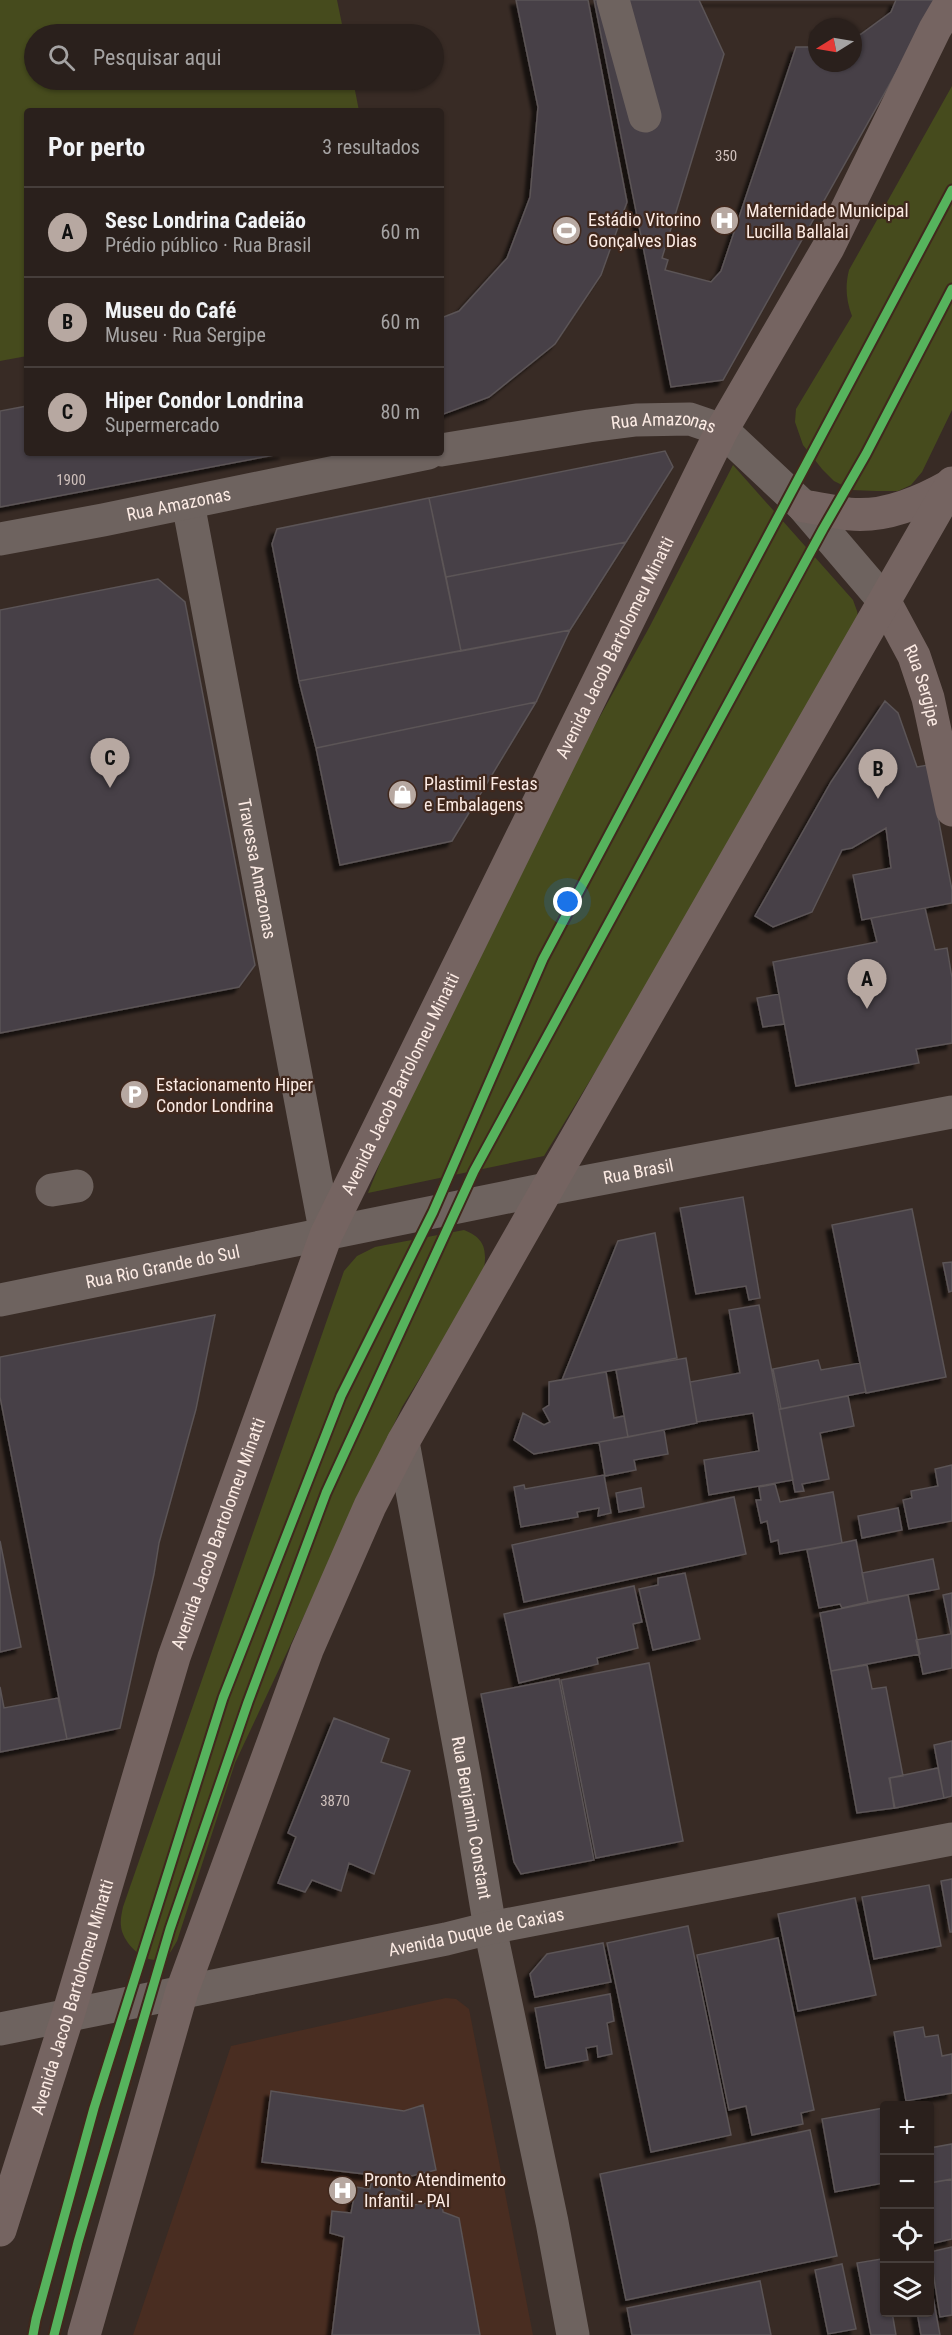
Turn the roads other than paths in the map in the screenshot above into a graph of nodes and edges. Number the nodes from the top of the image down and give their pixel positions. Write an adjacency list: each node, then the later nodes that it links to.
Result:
1 (613, 0): 3 (street)
2 (952, 0): 4 (main road, Avenida Jacob Bartolomeu Minatti)
3 (645, 116)
4 (722, 430): 5 (street, Rua Amazonas); 9 (street, Rua Amazonas); 15 (main road, Avenida Jacob Bartolomeu Minatti)
5 (444, 450)
6 (414, 456): 8 (street, Rua Amazonas)
7 (952, 484): 9 (main road); 11 (main road)
8 (188, 503): 10 (street, Rua Amazonas); 15 (street, Travessa Amazonas)
9 (803, 506): 11 (street, Rua Amazonas)
10 (0, 539)
11 (885, 602): 12 (main road, Rua Sergipe); 14 (main road)
12 (952, 810)
13 (952, 1112): 14 (street, Rua Brasil)
14 (547, 1190): 15 (street, Rua Brasil); 17 (main road)
15 (326, 1236): 16 (street, Rua Rio Grande do Sul); 21 (main road, Avenida Jacob Bartolomeu Minatti)
16 (0, 1300)
17 (403, 1442): 19 (street, Rua Benjamin Constant); 20 (main road)
18 (952, 1839): 19 (street, Avenida Duque de Caxias)
19 (490, 1928): 20 (street, Avenida Duque de Caxias); 25 (street, Rua Benjamin Constant)
20 (182, 1991): 21 (street, Avenida Duque de Caxias); 24 (main road)
21 (68, 2014): 22 (street, Avenida Duque de Caxias); 23 (main road, Avenida Jacob Bartolomeu Minatti)
22 (0, 2029)
23 (0, 2230)
24 (84, 2335)
25 (573, 2335)

